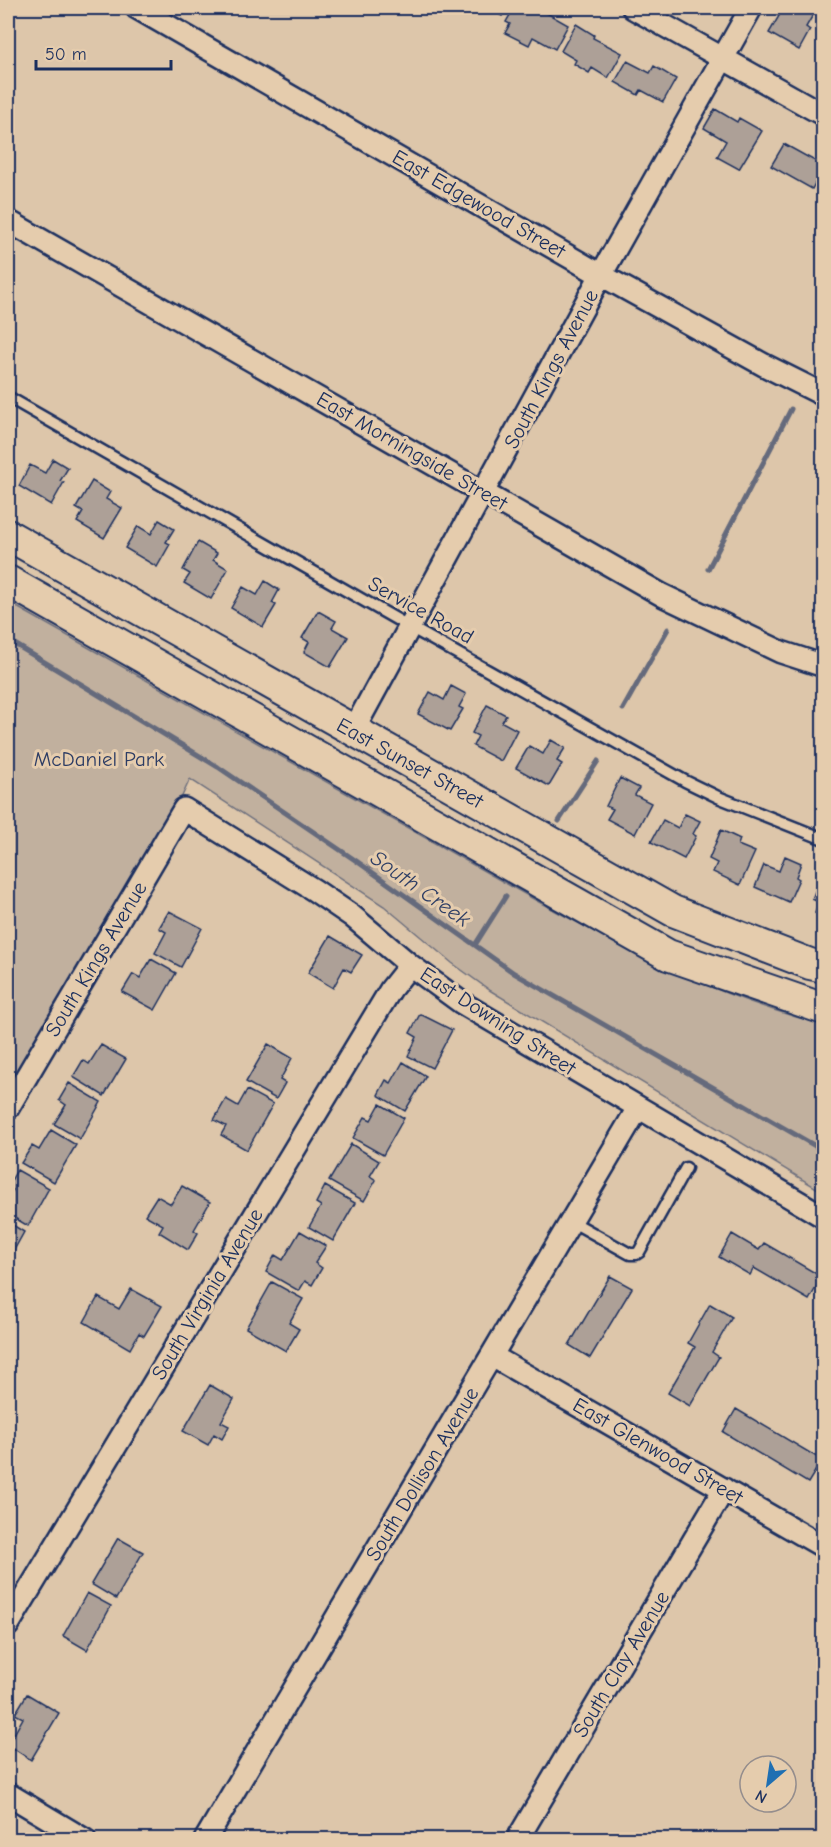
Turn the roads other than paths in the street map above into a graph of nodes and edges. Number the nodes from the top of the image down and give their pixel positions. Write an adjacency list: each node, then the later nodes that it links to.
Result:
1 (137, 8): 7 (street, East Edgewood Street)
2 (633, 8): 4 (street)
3 (751, 8): 4 (street, South Kings Avenue)
4 (722, 59): 5 (street); 7 (street, South Kings Avenue)
5 (824, 116)
6 (8, 221): 10 (street, East Morningside Street)
7 (602, 275): 8 (street, East Edgewood Street); 10 (street, South Kings Avenue)
8 (824, 395)
9 (8, 397): 13 (lane, Service Road)
10 (484, 492): 13 (street, South Kings Avenue); 14 (street, East Morningside Street)
11 (8, 535): 15 (main road, East Sunset Street)
12 (8, 581): 20 (main road, East Sunset Street)
13 (410, 627): 15 (street, South Kings Avenue); 17 (lane, Service Road)
14 (824, 666)
15 (354, 731): 19 (main road, East Sunset Street)
16 (184, 809): 18 (street, East Downing Street); 21 (street, South Kings Avenue)
17 (824, 839)
18 (410, 965): 22 (street, East Downing Street); 29 (street, South Virginia Avenue)
19 (824, 967)
20 (824, 1009)
21 (8, 1108)
22 (638, 1108): 24 (street, East Downing Street); 25 (street, South Dollison Avenue)
23 (686, 1168): 25 (lane)
24 (824, 1217)
25 (571, 1221): 26 (street, South Dollison Avenue)
26 (492, 1356): 27 (street, East Glenwood Street); 32 (street, South Dollison Avenue)
27 (724, 1489): 28 (street, East Glenwood Street); 33 (street, South Clay Avenue)
28 (824, 1547)
29 (8, 1625)
30 (8, 1794): 31 (street)
31 (85, 1839)
32 (205, 1839)
33 (518, 1839)

